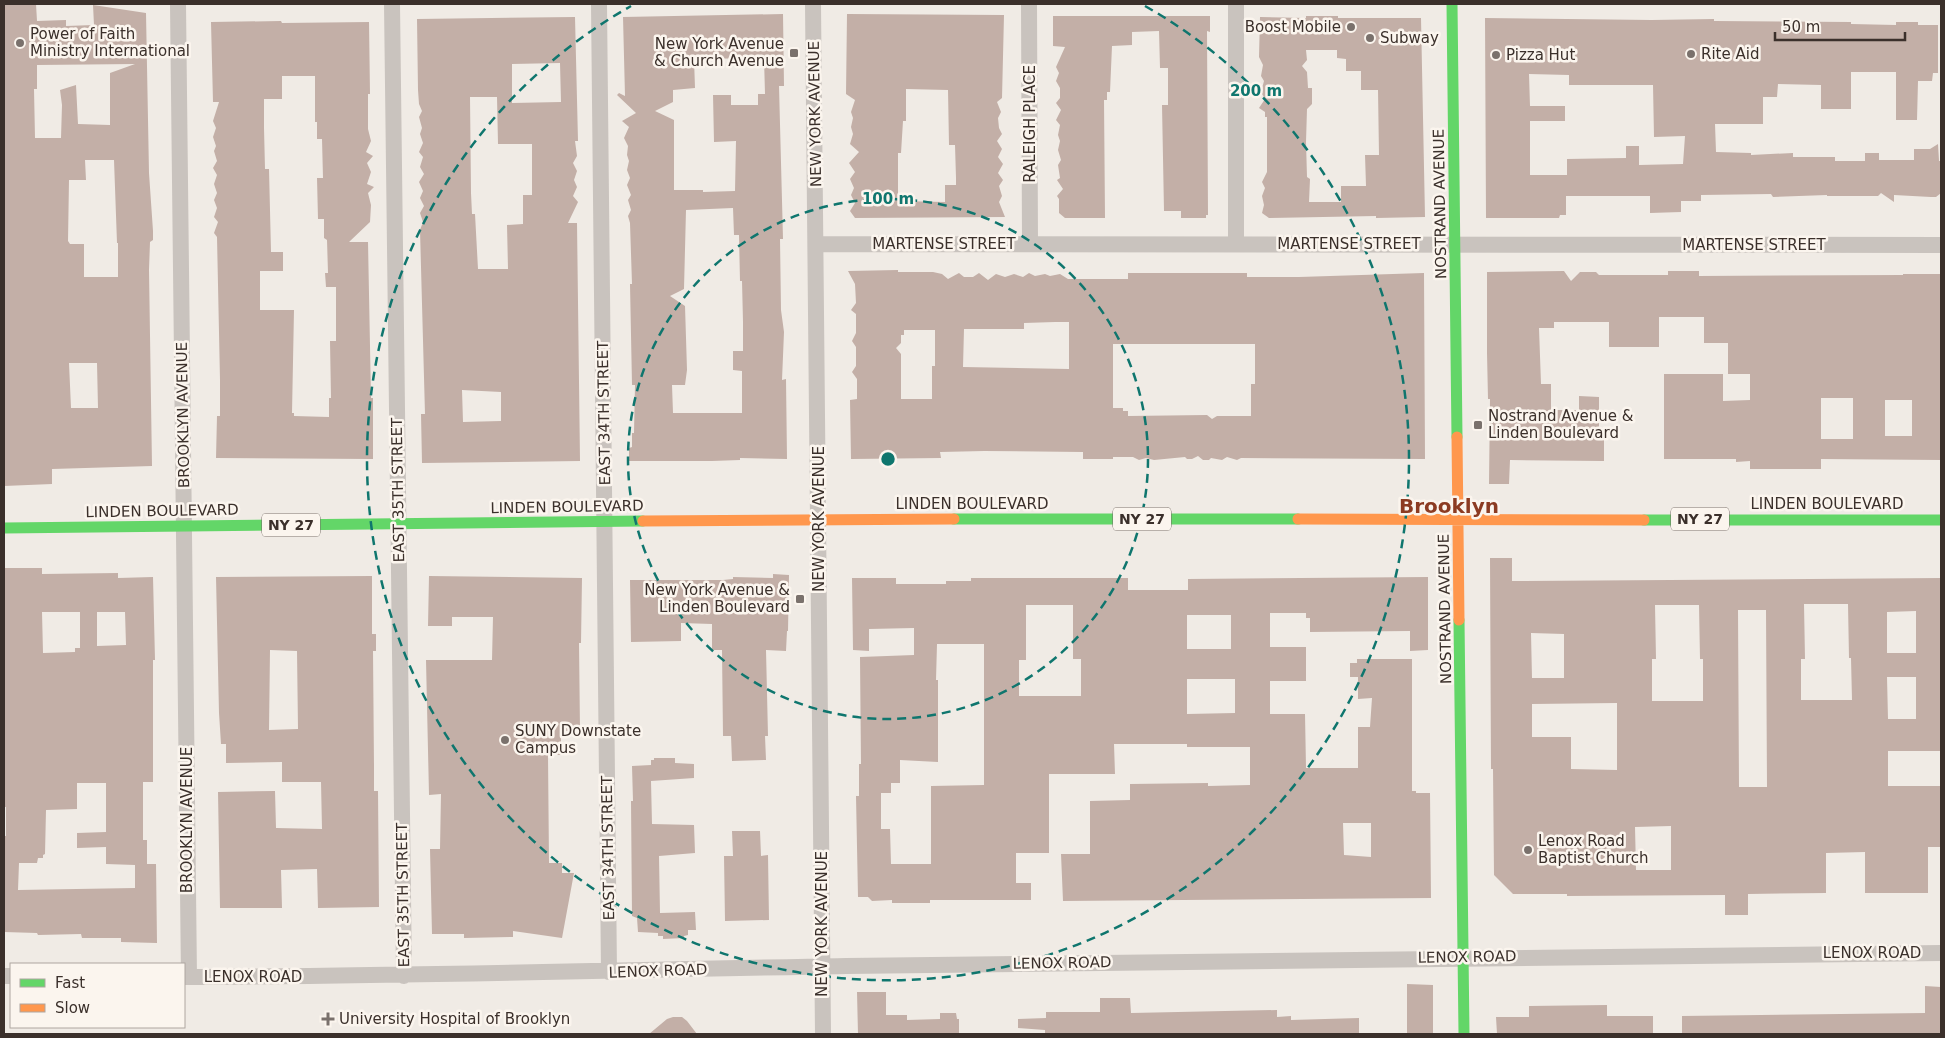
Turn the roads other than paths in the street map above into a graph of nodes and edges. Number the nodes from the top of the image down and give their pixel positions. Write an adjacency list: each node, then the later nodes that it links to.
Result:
1 (178, 4): 18 (street, BROOKLYN AVENUE)
2 (392, 4): 17 (street, EAST 35TH STREET)
3 (599, 4): 16 (street, EAST 34TH STREET)
4 (813, 4): 8 (street, NEW YORK AVENUE)
5 (1030, 4): 9 (street, RALEIGH PLACE)
6 (1236, 4): 10 (street)
7 (1452, 4): 11 (main road, NOSTRAND AVENUE)
8 (817, 244): 9 (street, MARTENSE STREET); 13 (street, NEW YORK AVENUE)
9 (1030, 244): 10 (street, MARTENSE STREET)
10 (1236, 244): 11 (street, MARTENSE STREET)
11 (1456, 245): 12 (street, MARTENSE STREET); 14 (main road, NOSTRAND AVENUE)
12 (1941, 245)
13 (819, 519): 14 (main road, LINDEN BOULEVARD / NY 27); 16 (main road, LINDEN BOULEVARD / NY 27); 22 (street, NEW YORK AVENUE)
14 (1459, 519): 15 (main road, LINDEN BOULEVARD / NY 27); 21 (main road, NOSTRAND AVENUE)
15 (1941, 520)
16 (605, 521): 17 (main road, LINDEN BOULEVARD / NY 27); 23 (street, EAST 34TH STREET)
17 (398, 524): 18 (main road, LINDEN BOULEVARD / NY 27); 24 (street, EAST 35TH STREET)
18 (184, 526): 19 (main road, LINDEN BOULEVARD / NY 27); 25 (street, BROOKLYN AVENUE)
19 (4, 528)
20 (1941, 953): 21 (street, LENOX ROAD)
21 (1464, 956): 22 (street, LENOX ROAD); 27 (main road, NOSTRAND AVENUE)
22 (823, 966): 23 (street, LENOX ROAD); 26 (street, NEW YORK AVENUE)
23 (609, 972): 24 (street, LENOX ROAD)
24 (404, 976): 25 (street, LENOX ROAD)
25 (186, 977)
26 (823, 1034)
27 (1464, 1034)

